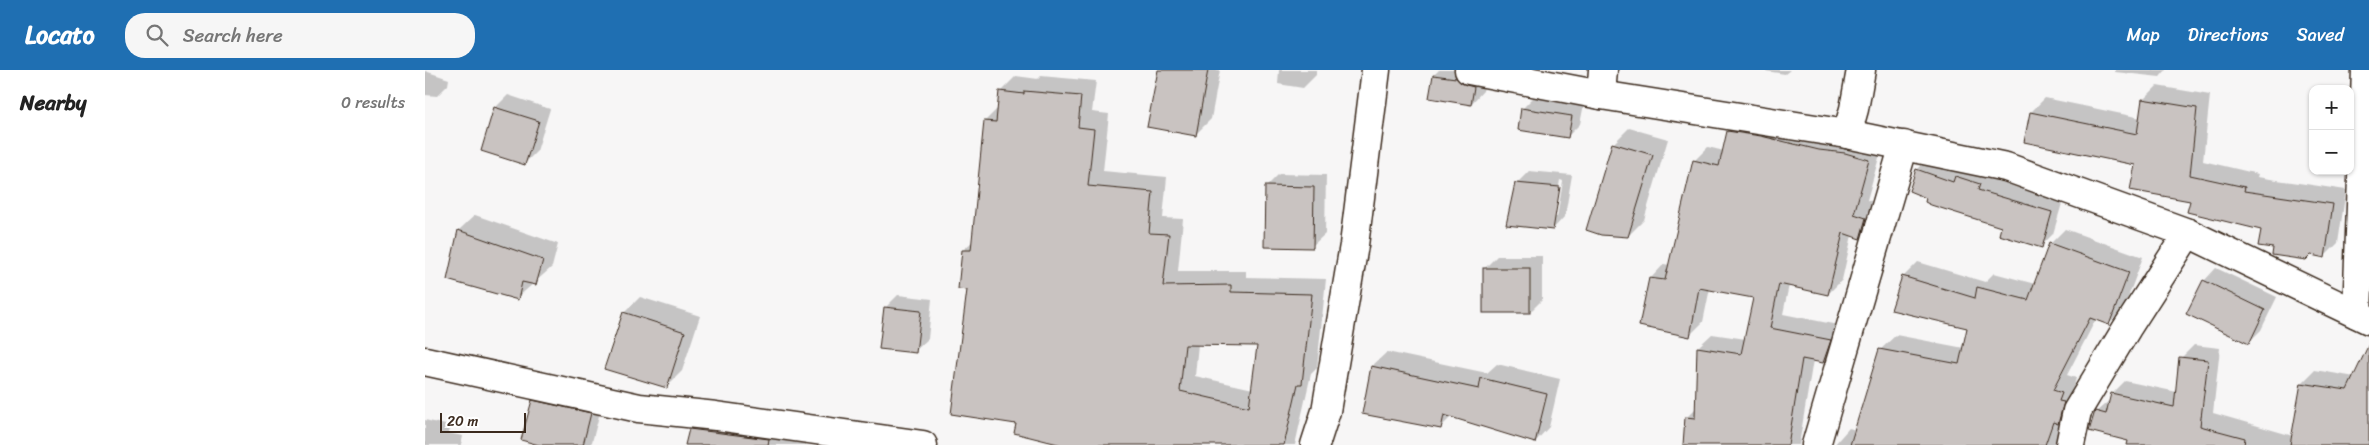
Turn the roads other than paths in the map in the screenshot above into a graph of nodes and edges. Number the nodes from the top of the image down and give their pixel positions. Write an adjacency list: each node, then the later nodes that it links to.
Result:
1 (1376, 70): 12 (street)
2 (1469, 70): 5 (street)
3 (1861, 70): 6 (street)
4 (2366, 70): 9 (street)
5 (1602, 82): 6 (street)
6 (1847, 134): 7 (street)
7 (1904, 145): 8 (street); 13 (street)
8 (2189, 233): 9 (street); 14 (street)
9 (2363, 317)
10 (425, 361): 11 (street)
11 (923, 445)
12 (1315, 445)
13 (1815, 445)
14 (2070, 445)

